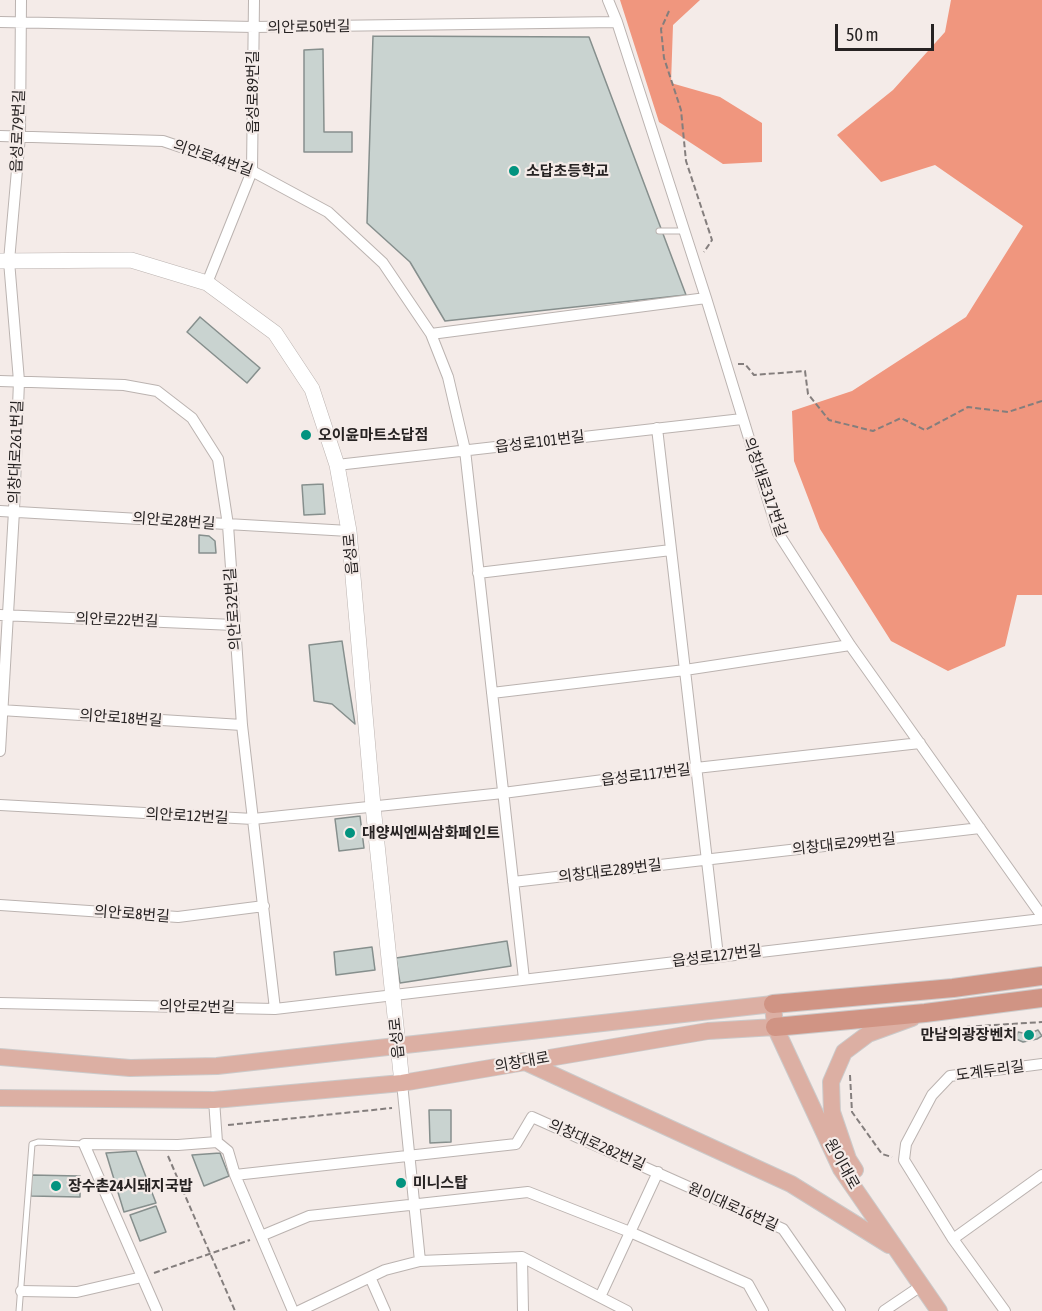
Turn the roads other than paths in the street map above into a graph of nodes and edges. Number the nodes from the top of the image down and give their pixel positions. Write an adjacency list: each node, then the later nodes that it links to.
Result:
1 (21, 0): 5 (street, 읍성로79번길)
2 (254, 0): 7 (street, 읍성로89번길)
3 (608, 0): 6 (street, 의창대로317번길)
4 (0, 22): 5 (street, 의안로50번길)
5 (20, 22): 7 (street, 의안로50번길); 9 (street, 읍성로79번길)
6 (617, 22): 7 (street, 의안로50번길); 12 (street, 의창대로317번길)
7 (254, 27): 10 (street, 읍성로89번길)
8 (0, 136): 9 (street, 의안로44번길)
9 (20, 136): 10 (street, 의안로44번길); 13 (street, 읍성로79번길)
10 (252, 171): 14 (street, 읍성로89번길); 16 (street, 의안로44번길)
11 (660, 231): 12 (lane)
12 (684, 231): 15 (street, 의창대로317번길)
13 (4, 261): 14 (main road, 읍성로); 18 (street, 의창대로261번길)
14 (207, 283): 22 (main road, 읍성로)
15 (706, 298): 16 (street); 19 (street, 의창대로317번길)
16 (431, 334): 21 (street, 의안로44번길)
17 (0, 381): 18 (street, 의안로32번길)
18 (18, 381): 24 (street, 의창대로261번길); 25 (street, 의안로32번길)
19 (742, 418): 20 (street, 읍성로101번길); 31 (street, 의창대로317번길)
20 (657, 428): 21 (street, 읍성로101번길); 27 (street)
21 (465, 450): 22 (street, 읍성로101번길); 28 (street)
22 (337, 465): 26 (main road, 읍성로)
23 (0, 511): 24 (street, 의안로28번길)
24 (14, 512): 25 (street, 의안로28번길); 29 (street, 의창대로261번길)
25 (228, 525): 26 (street, 의안로28번길); 30 (street, 의안로32번길)
26 (349, 531): 41 (main road, 읍성로)
27 (671, 550): 28 (street); 32 (street)
28 (478, 573): 33 (street)
29 (4, 615): 30 (street, 의안로22번길); 34 (street, 의창대로261번길)
30 (234, 625): 35 (street, 의안로32번길)
31 (850, 645): 32 (street); 36 (street, 의창대로317번길)
32 (685, 670): 33 (street); 38 (street)
33 (492, 693): 39 (street)
34 (1, 710): 35 (street, 의안로18번길); 37 (street, 의창대로261번길)
35 (242, 726): 42 (street, 의안로32번길)
36 (920, 743): 38 (street, 읍성로117번길); 43 (street, 의창대로317번길)
37 (0, 751)
38 (696, 768): 39 (street, 읍성로117번길); 44 (street)
39 (503, 793): 41 (street, 읍성로117번길); 45 (street)
40 (0, 805): 42 (street, 의안로12번길)
41 (373, 806): 42 (street, 의안로12번길); 52 (main road, 읍성로)
42 (253, 819): 47 (street, 의안로32번길)
43 (980, 828): 44 (street, 의창대로299번길); 48 (street, 의창대로317번길)
44 (707, 859): 45 (street, 의창대로289번길); 49 (street)
45 (513, 882): 51 (street)
46 (0, 905): 47 (street, 의안로8번길)
47 (264, 906): 56 (street, 의안로32번길)
48 (1042, 917): 49 (street, 읍성로127번길)
49 (718, 956): 51 (street, 읍성로127번길)
50 (1042, 976): 55 (highway, 의창대로)
51 (524, 979): 52 (street, 읍성로127번길)
52 (392, 994): 56 (street, 의안로2번길); 59 (main road, 읍성로)
53 (1042, 998): 57 (highway, 의창대로)
54 (0, 1003): 56 (street, 의안로2번길)
55 (773, 1004): 58 (main road, 원이대로); 59 (main road, 의창대로)
56 (275, 1009)
57 (923, 1021): 58 (highway, 의창대로); 76 (main road)
58 (775, 1026): 61 (main road, 의창대로); 76 (main road, 원이대로)
59 (398, 1045): 60 (main road, 의창대로); 63 (main road, 읍성로)
60 (0, 1057)
61 (523, 1061): 63 (main road, 의창대로); 76 (main road)
62 (1042, 1064): 75 (street, 도계두리길)
63 (402, 1083): 65 (main road, 의창대로); 68 (street)
64 (0, 1098): 65 (main road, 의창대로)
65 (214, 1100): 66 (street)
66 (217, 1142): 67 (street); 70 (street)
67 (84, 1144): 79 (street); 82 (lane)
68 (409, 1157): 69 (street, 의창대로282번길); 70 (street, 의창대로282번길); 72 (street)
69 (657, 1172): 73 (street); 92 (street, 원이대로16번길)
70 (235, 1175): 74 (street)
71 (1042, 1175): 75 (street)
72 (414, 1204): 73 (street); 74 (street); 78 (street)
73 (630, 1232): 83 (street); 91 (street)
74 (261, 1236): 86 (street)
75 (953, 1239): 95 (street)
76 (897, 1250): 81 (main road, 원이대로)
77 (522, 1257): 78 (street); 83 (street); 89 (street)
78 (420, 1261): 80 (street)
79 (142, 1277): 82 (street); 85 (street)
80 (370, 1277): 87 (street); 88 (street)
81 (921, 1286): 93 (street); 94 (main road, 원이대로)
82 (21, 1291): 84 (lane)
83 (600, 1297): 90 (street)
84 (19, 1311)
85 (157, 1311)
86 (293, 1311)
87 (299, 1311)
88 (385, 1311)
89 (523, 1311)
90 (627, 1311)
91 (763, 1311)
92 (840, 1311)
93 (884, 1311)
94 (939, 1311)
95 (1005, 1311)

